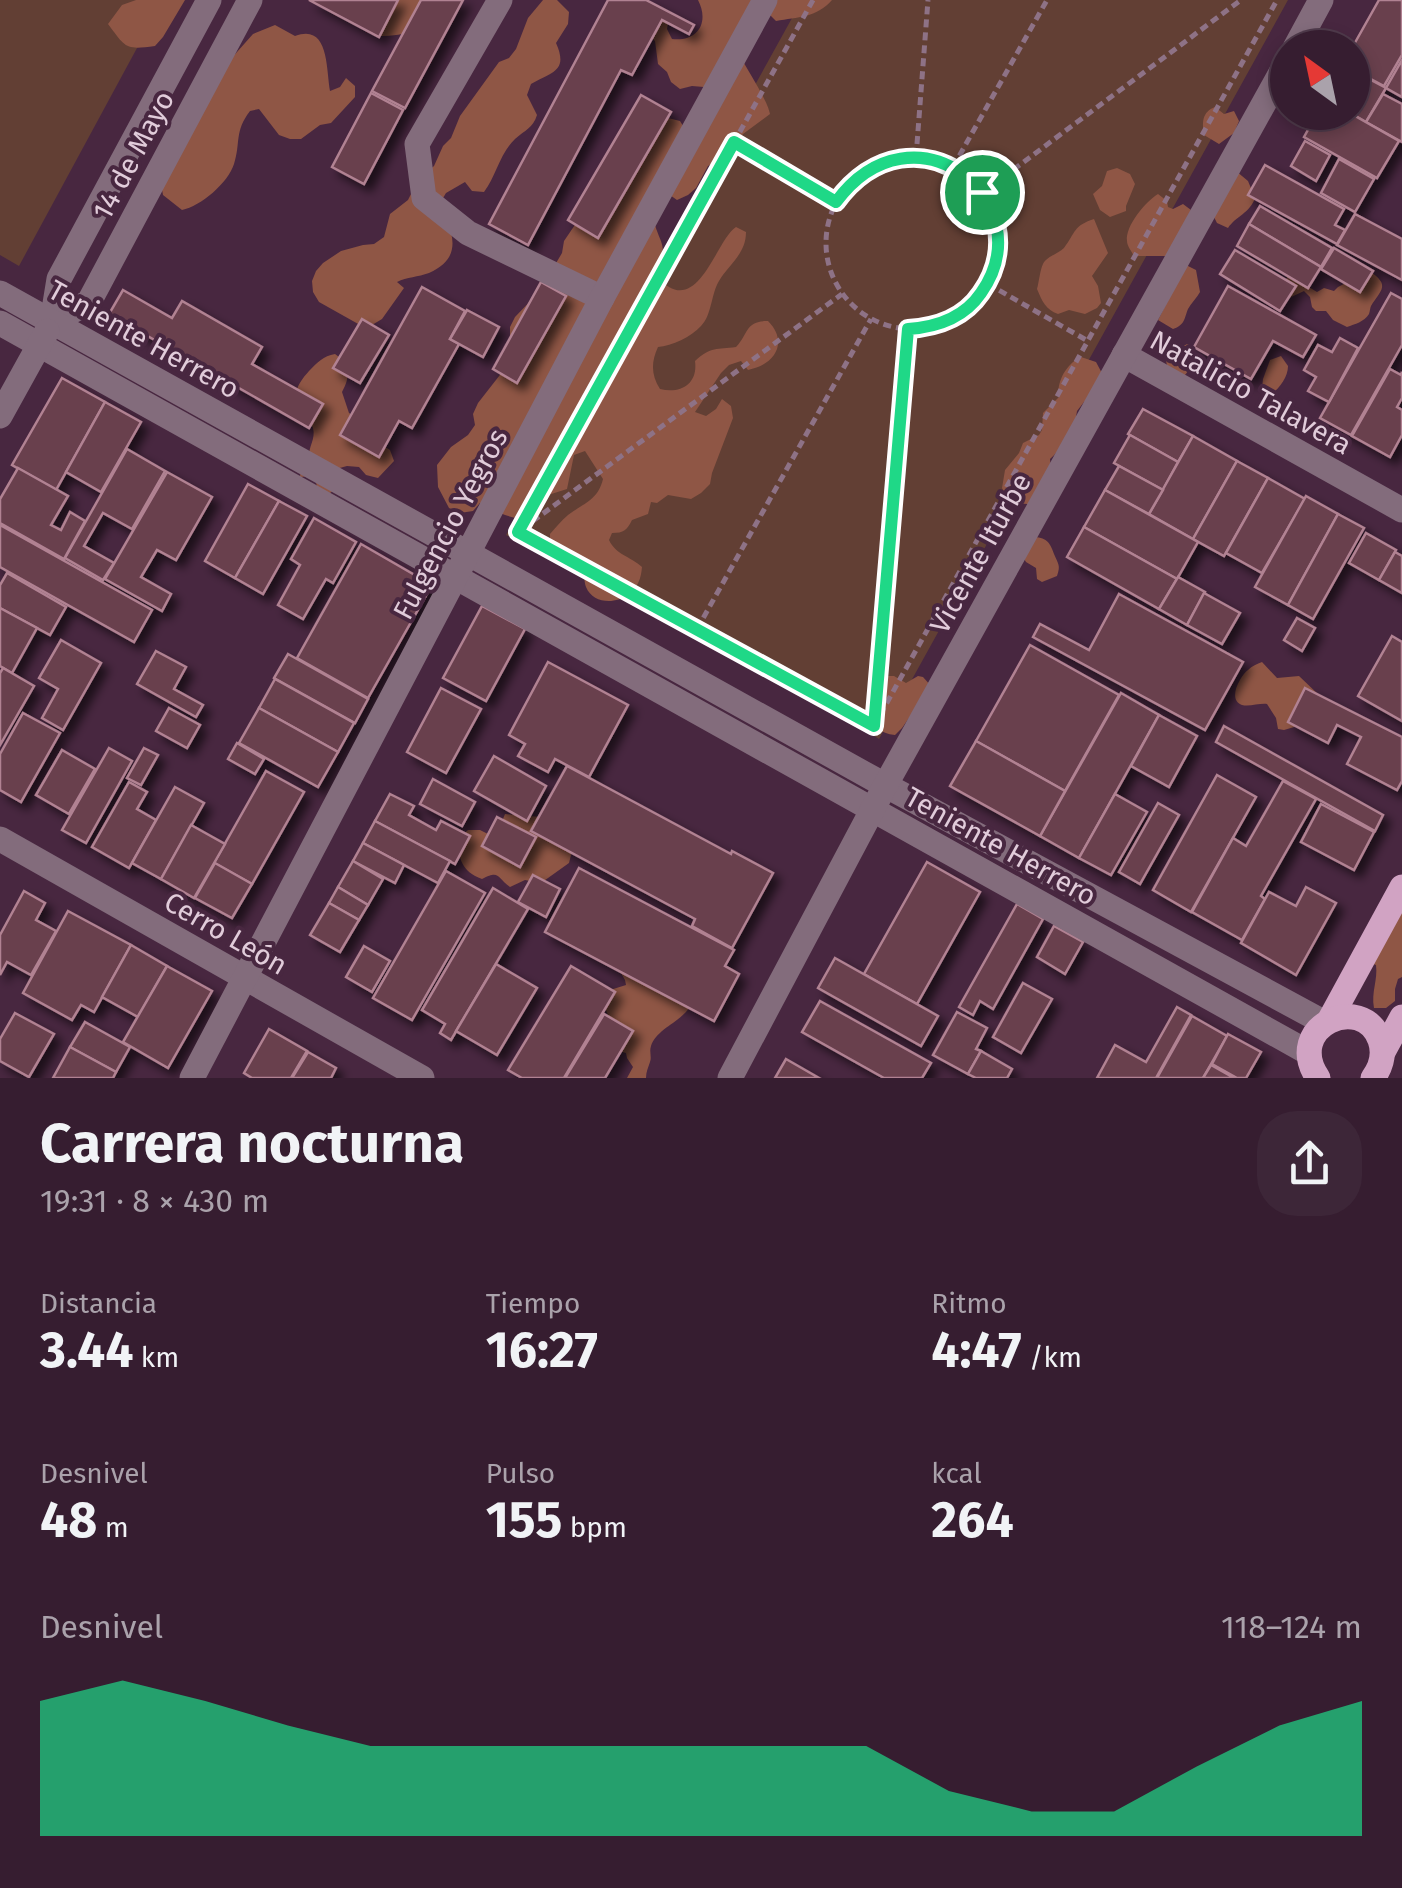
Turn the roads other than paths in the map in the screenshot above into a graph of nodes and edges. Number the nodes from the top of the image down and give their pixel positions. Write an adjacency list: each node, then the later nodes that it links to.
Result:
1 (209, 0): 11 (street, 14 de Mayo)
2 (250, 0): 11 (street, 14 de Mayo)
3 (500, 0): 9 (street)
4 (765, 0): 9 (street, Fulgencio Yegros)
5 (1321, 0): 6 (street)
6 (1304, 30)
7 (1270, 92): 12 (street, Vicente Iturbe)
8 (0, 293): 11 (street, Teniente Herrero)
9 (602, 298): 17 (street, Fulgencio Yegros)
10 (0, 323): 11 (street, Teniente Herrero)
11 (46, 333): 13 (street, 14 de Mayo); 14 (street, Teniente Herrero); 15 (street, Teniente Herrero)
12 (1124, 355): 16 (street, Natalicio Talavera); 21 (street, Vicente Iturbe)
13 (0, 416)
14 (260, 437): 15 (street); 17 (street, Teniente Herrero)
15 (248, 461): 18 (street, Teniente Herrero)
16 (1402, 510)
17 (470, 553): 18 (street, Fulgencio Yegros); 19 (street, Teniente Herrero)
18 (456, 578): 20 (street, Teniente Herrero); 26 (street, Fulgencio Yegros)
19 (676, 669): 20 (street); 21 (street, Teniente Herrero)
20 (663, 692): 21 (street, Teniente Herrero)
21 (879, 797): 24 (street, Teniente Herrero); 25 (street, Teniente Herrero); 33 (street, Vicente Iturbe)
22 (0, 839): 26 (street, Cerro León)
23 (1402, 887): 28 (main road)
24 (1090, 896): 25 (street); 28 (street, Teniente Herrero)
25 (1076, 922): 30 (street, Teniente Herrero)
26 (245, 979): 31 (street, Fulgencio Yegros); 32 (street, Cerro León)
27 (1402, 1016): 29 (main road)
28 (1327, 1022): 29 (main road); 30 (main road)
29 (1385, 1062)
30 (1308, 1067)
31 (192, 1078)
32 (422, 1078)
33 (730, 1078)

